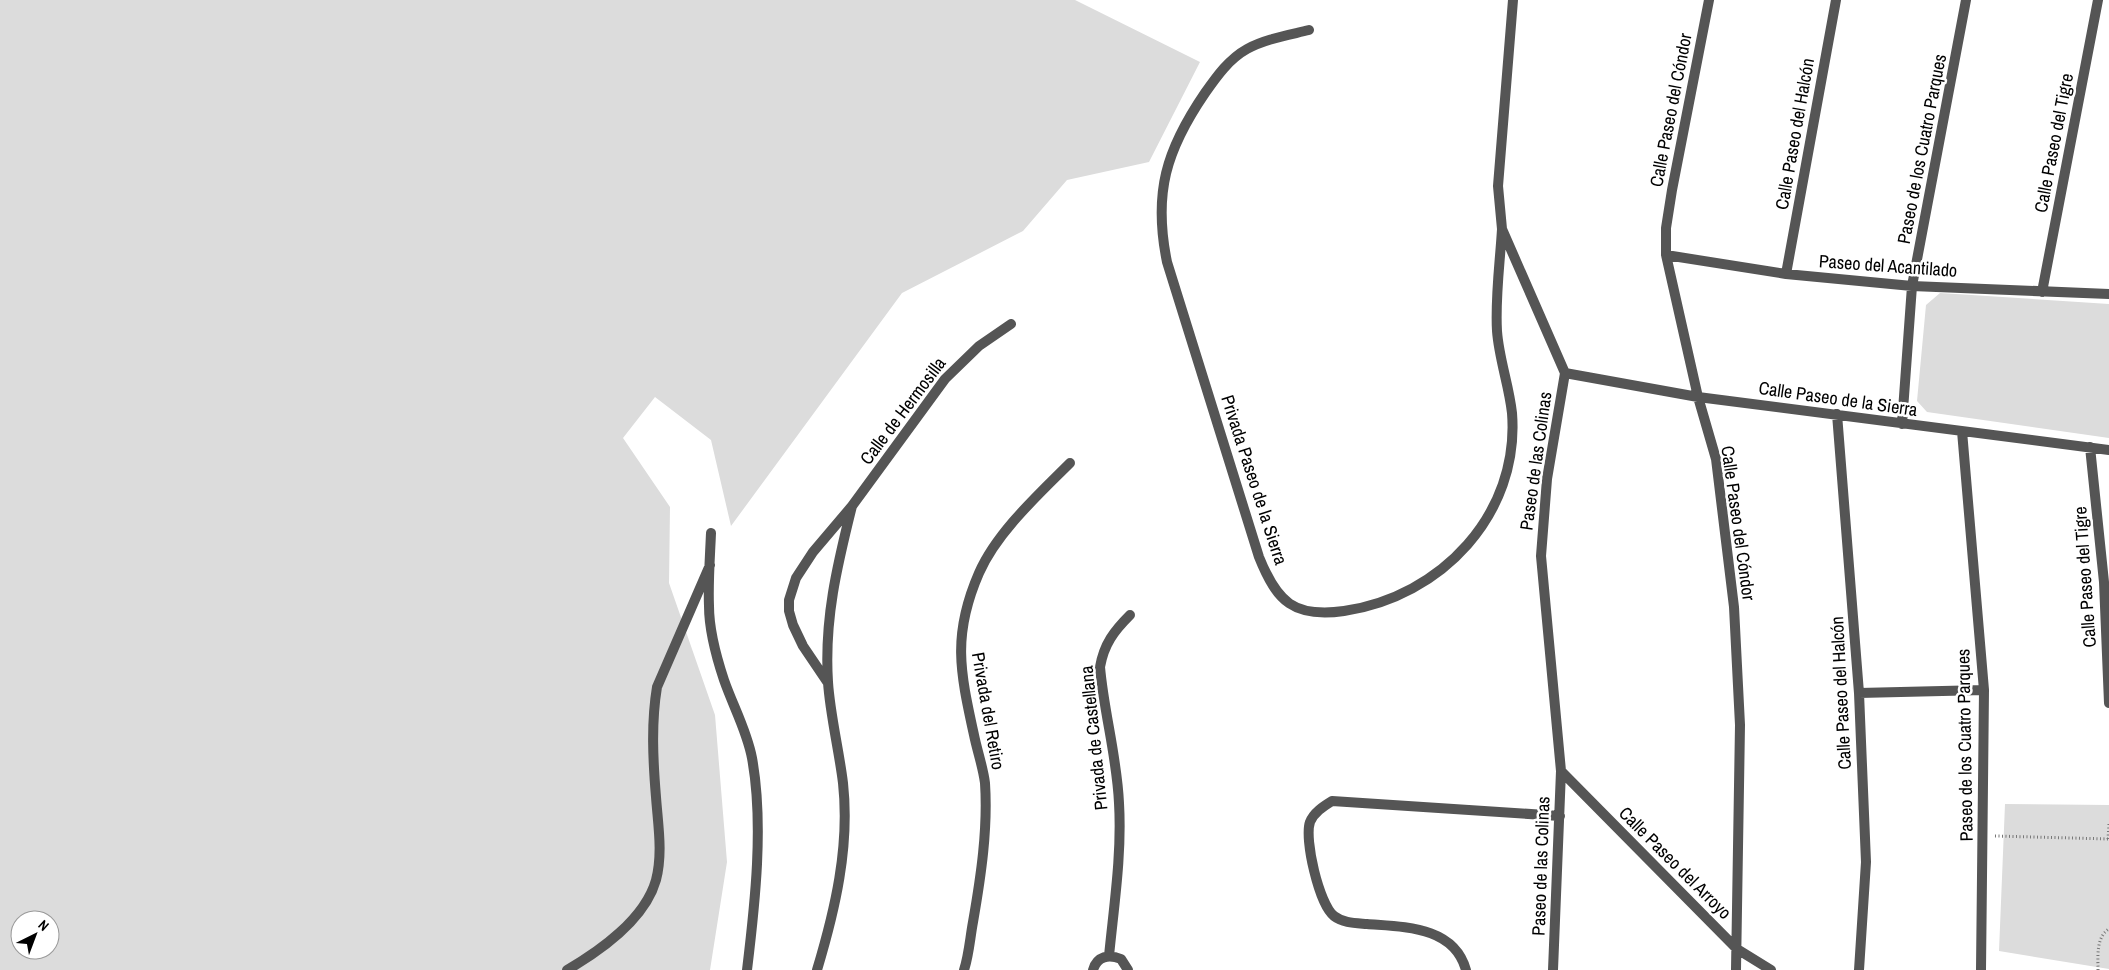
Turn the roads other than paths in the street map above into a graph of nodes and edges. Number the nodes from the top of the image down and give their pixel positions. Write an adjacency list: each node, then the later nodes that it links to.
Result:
1 (1513, 0): 7 (street, Paseo de las Colinas)
2 (1709, 0): 8 (street, Calle Paseo del Cóndor)
3 (1836, 0): 9 (street, Calle Paseo del Halcón)
4 (1966, 0): 10 (street, Paseo de los Cuatro Parques)
5 (2098, 0): 11 (street, Calle Paseo del Tigre)
6 (1309, 30): 7 (street, Privada Paseo de la Sierra)
7 (1502, 229): 14 (street, Paseo de las Colinas)
8 (1666, 255): 9 (street, Paseo del Acantilado); 15 (street, Calle Paseo del Cóndor)
9 (1786, 274): 10 (street, Paseo del Acantilado)
10 (1912, 286): 11 (street, Paseo del Acantilado); 17 (street, Paseo de los Cuatro Parques)
11 (2042, 292): 12 (street, Paseo del Acantilado)
12 (2109, 294)
13 (1011, 324): 22 (street, Calle de Hermosilla)
14 (1565, 373): 15 (street, Calle Paseo de la Sierra); 30 (street, Paseo de las Colinas)
15 (1698, 397): 16 (street, Calle Paseo de la Sierra); 32 (street, Calle Paseo del Cóndor)
16 (1837, 414): 17 (street, Calle Paseo de la Sierra); 28 (street, Calle Paseo del Halcón)
17 (1902, 424): 18 (street, Calle Paseo de la Sierra)
18 (1962, 431): 19 (street, Calle Paseo de la Sierra); 27 (street, Paseo de los Cuatro Parques)
19 (2090, 447): 20 (street, Calle Paseo de la Sierra); 29 (street, Calle Paseo del Tigre)
20 (2109, 450)
21 (1070, 463): 37 (street, Privada del Retiro)
22 (852, 506): 26 (street, Calle de Hermosilla); 26 (street, Calle de Hermosilla)
23 (710, 534): 24 (street)
24 (710, 565): 34 (street); 35 (street)
25 (1130, 615): 33 (street, Privada de Castellana)
26 (828, 683): 36 (street)
27 (1984, 690): 28 (street); 45 (street, Paseo de los Cuatro Parques)
28 (1859, 693): 44 (street, Calle Paseo del Halcón)
29 (2109, 703)
30 (1561, 771): 31 (street, Paseo de las Colinas); 32 (street, Calle Paseo del Arroyo)
31 (1560, 816): 40 (street); 41 (street, Paseo de las Colinas)
32 (1737, 949): 42 (street, Calle Paseo del Cóndor); 43 (street, Calle Paseo del Arroyo)
33 (1109, 956): 38 (street); 39 (street)
34 (567, 970)
35 (747, 970)
36 (817, 970)
37 (964, 970)
38 (1094, 970)
39 (1128, 970)
40 (1466, 970)
41 (1553, 970)
42 (1736, 970)
43 (1771, 970)
44 (1859, 970)
45 (1982, 970)

